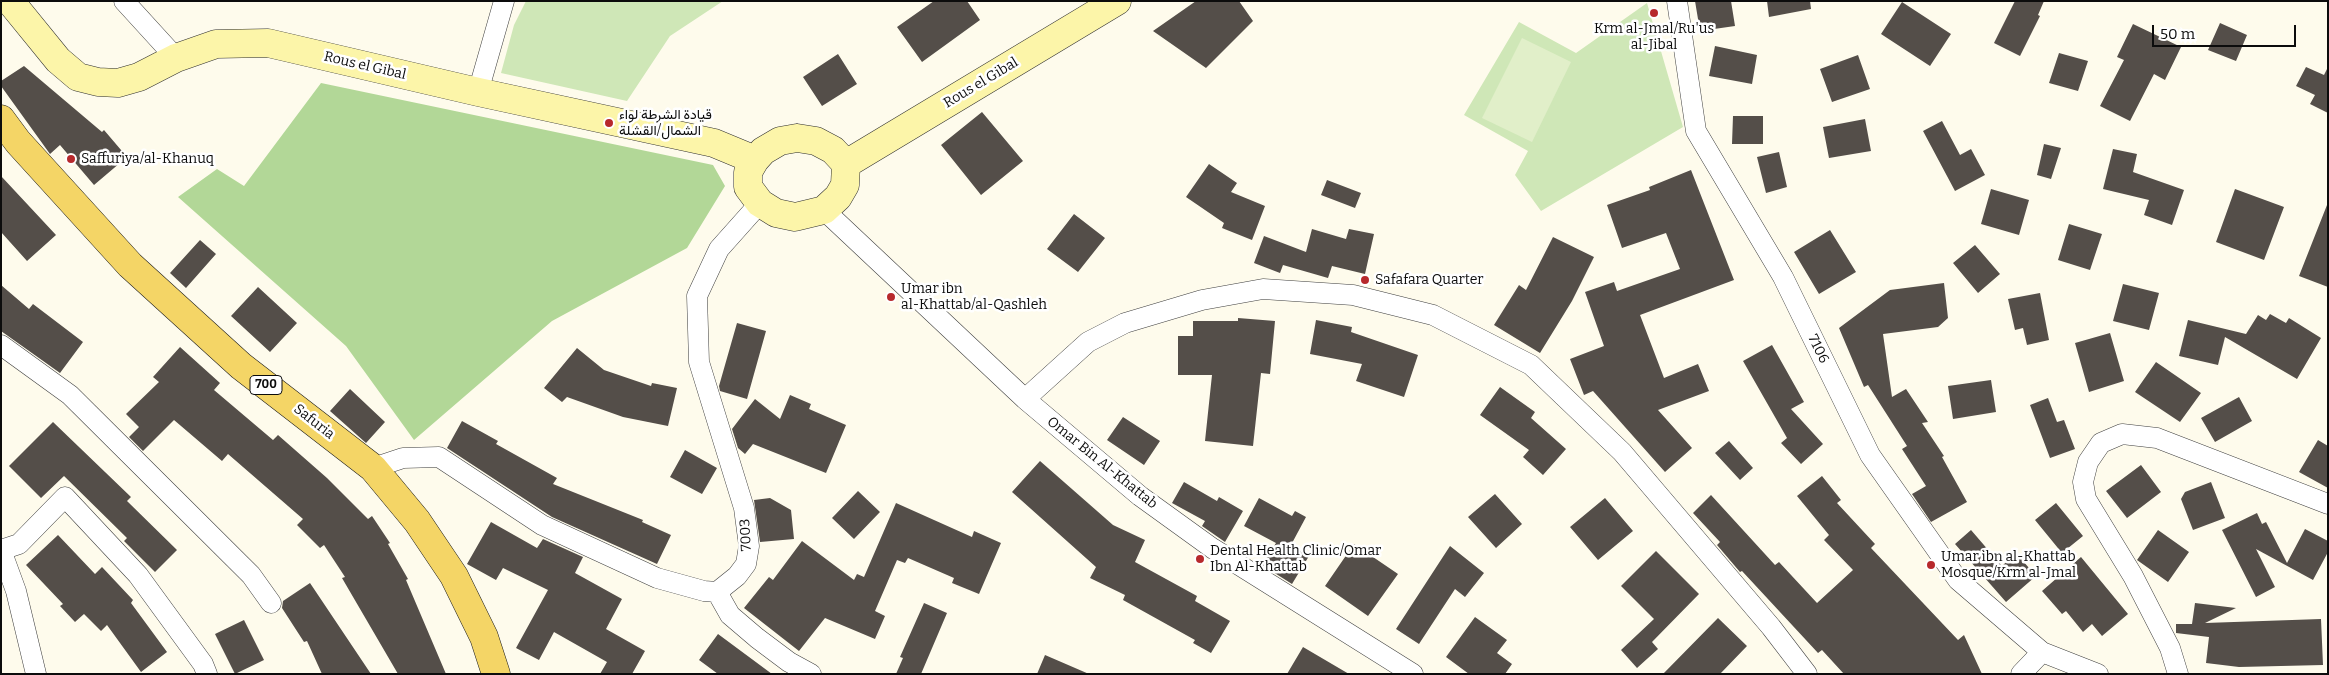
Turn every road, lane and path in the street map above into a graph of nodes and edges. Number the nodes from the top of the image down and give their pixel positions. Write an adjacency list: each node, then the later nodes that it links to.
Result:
1 (10, 1): 6 (street, Rous el Gibal)
2 (124, 1): 6 (street)
3 (504, 1): 7 (street)
4 (1117, 1): 10 (street, Rous el Gibal)
5 (1677, 1): 21 (street, 7106)
6 (176, 58): 7 (street, Rous el Gibal)
7 (478, 92): 9 (street, Rous el Gibal)
8 (1, 119): 15 (main road, Safuria / 700)
9 (755, 160): 10 (street); 11 (street)
10 (846, 164): 12 (street)
11 (760, 203): 12 (street); 18 (street, 7003)
12 (824, 210): 14 (street, Omar Bin Al-Khattab)
13 (1, 345): 19 (street)
14 (1025, 400): 27 (street, Omar Bin Al-Khattab); 28 (street)
15 (373, 468): 18 (street); 20 (main road, Safuria / 700)
16 (2328, 504): 31 (street)
17 (1, 550): 22 (street); 23 (street)
18 (717, 592): 26 (street)
19 (271, 603)
20 (484, 637): 24 (street); 25 (main road, Safuria / 700)
21 (2042, 652): 29 (street); 30 (street, 7106)
22 (36, 674)
23 (207, 674)
24 (480, 674)
25 (496, 674)
26 (810, 674)
27 (1413, 674)
28 (1807, 674)
29 (2021, 674)
30 (2098, 674)
31 (2178, 674)

